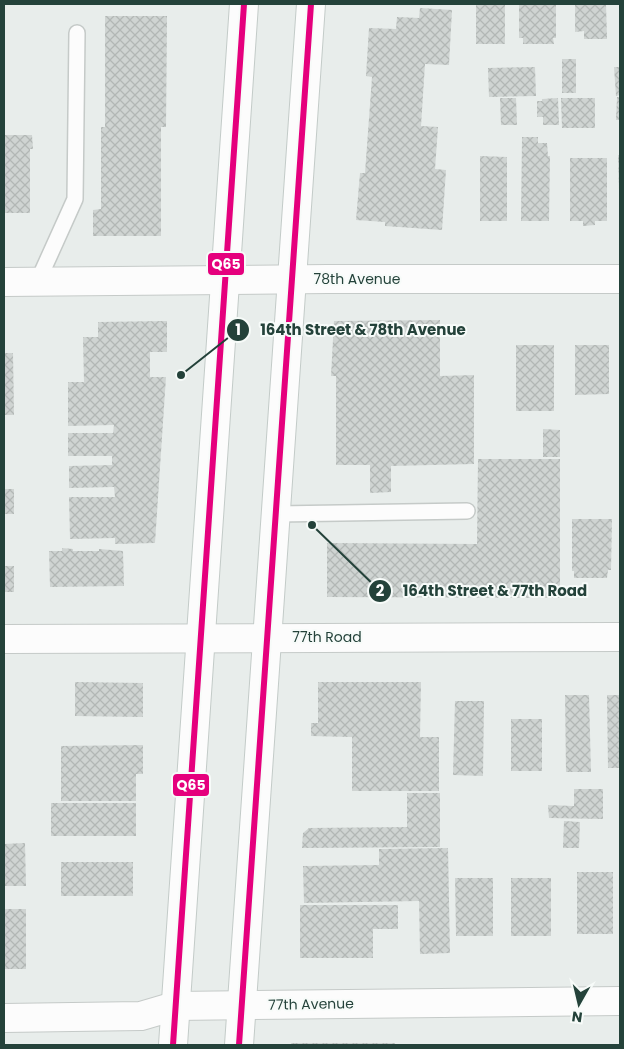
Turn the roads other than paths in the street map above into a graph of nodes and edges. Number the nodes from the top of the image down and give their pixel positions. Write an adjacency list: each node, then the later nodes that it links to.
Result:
1 (244, 4): 6 (street)
2 (311, 4): 4 (street)
3 (77, 33): 7 (lane)
4 (292, 279): 5 (street, 78th Avenue); 6 (street, 78th Avenue); 10 (street)
5 (620, 279)
6 (225, 280): 7 (street, 78th Avenue); 13 (street)
7 (38, 281): 8 (street, 78th Avenue)
8 (4, 282)
9 (467, 511): 10 (lane)
10 (277, 514): 11 (street)
11 (269, 637): 12 (street, 77th Road); 13 (street, 77th Road); 16 (street)
12 (620, 637)
13 (199, 638): 14 (street, 77th Road); 17 (street)
14 (4, 639)
15 (620, 1001): 16 (street, 77th Avenue)
16 (242, 1005): 17 (street, 77th Avenue); 20 (street)
17 (175, 1006): 18 (street, 77th Avenue); 19 (street)
18 (4, 1018)
19 (173, 1045)
20 (239, 1045)

